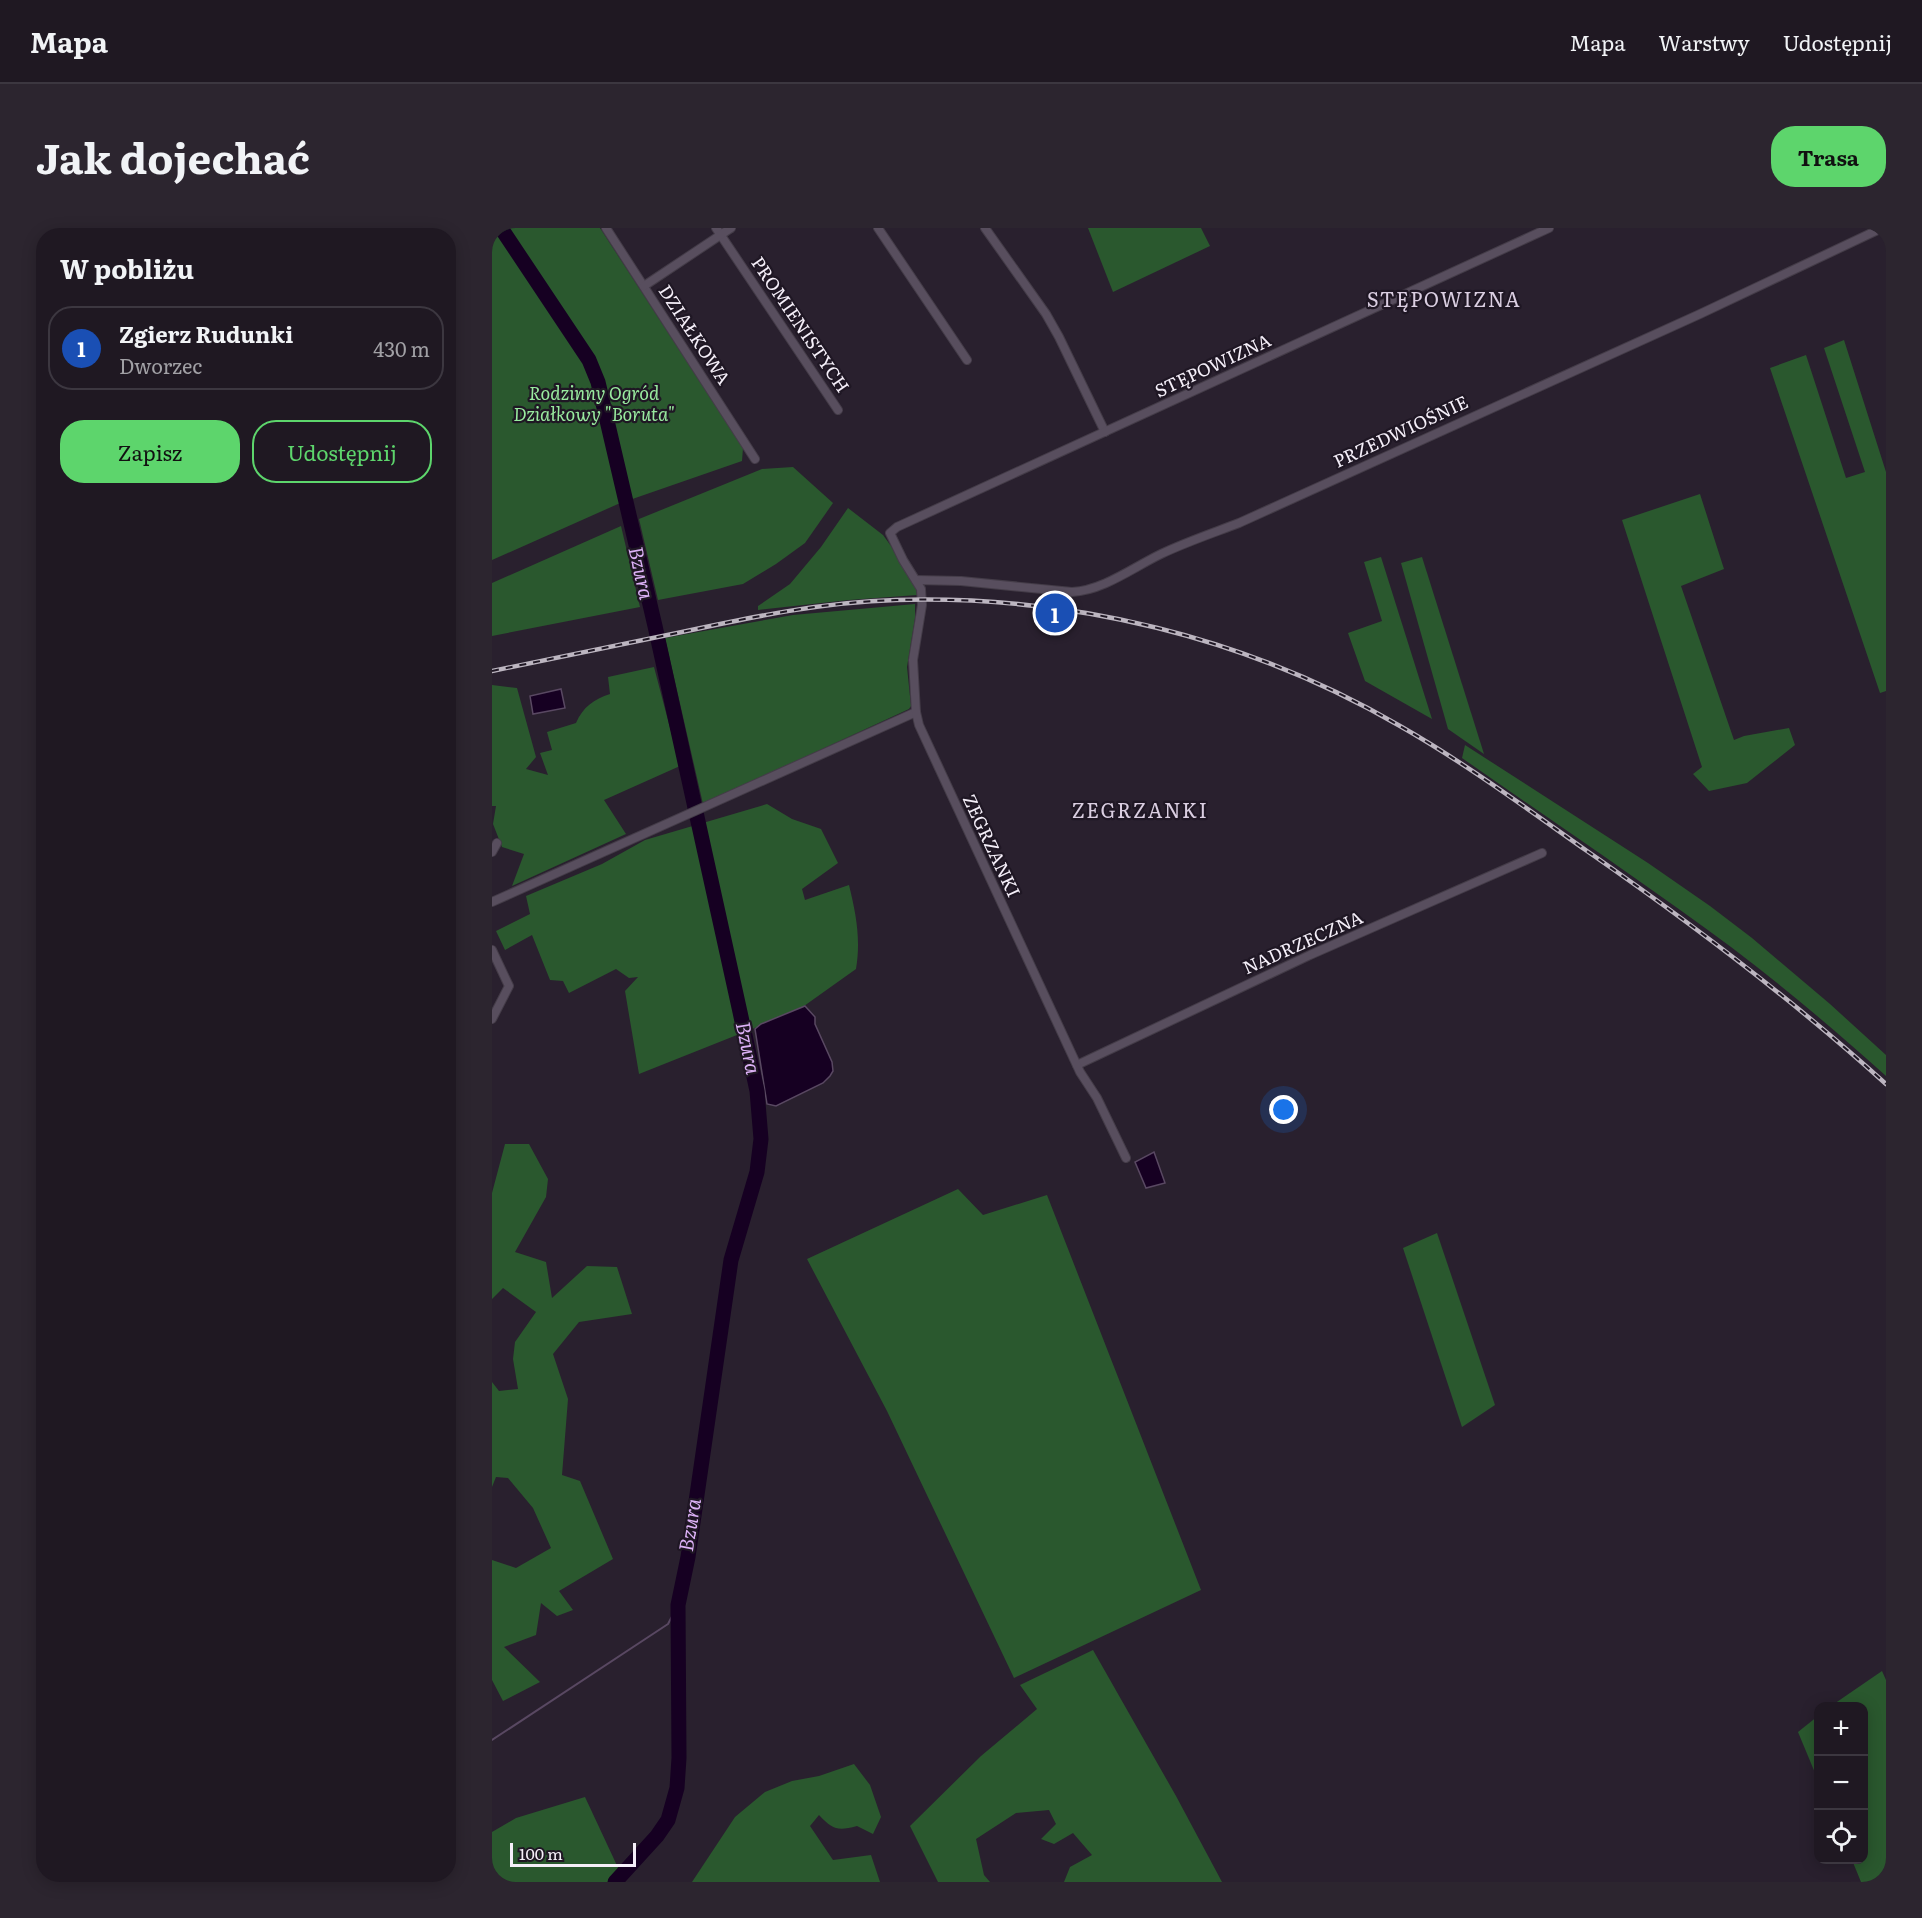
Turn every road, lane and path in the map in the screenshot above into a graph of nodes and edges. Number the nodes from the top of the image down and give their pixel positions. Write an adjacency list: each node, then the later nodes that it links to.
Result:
1 (606, 228): 8 (street, DZIAŁKOWA)
2 (731, 228): 7 (street)
3 (878, 228): 9 (street)
4 (986, 228): 11 (street)
5 (1549, 228): 11 (street, STĘPOWIZNA)
6 (1882, 228): 14 (street, PRZEDWIOŚNIE)
7 (718, 231): 8 (street); 10 (street, PROMIENISTYCH)
8 (644, 286): 12 (street, DZIAŁKOWA)
9 (967, 360)
10 (838, 410)
11 (1105, 432): 13 (street, STĘPOWIZNA)
12 (755, 459)
13 (890, 533): 14 (street, ZEGRZANKI)
14 (916, 580): 15 (street, ZEGRZANKI)
15 (916, 712): 19 (street); 22 (street, ZEGRZANKI)
16 (497, 843): 17 (street)
17 (492, 852)
18 (1542, 854): 22 (street, NADRZECZNA)
19 (492, 902)
20 (492, 950): 21 (street)
21 (492, 1019)
22 (1077, 1065): 23 (street, ZEGRZANKI)
23 (1126, 1158)

